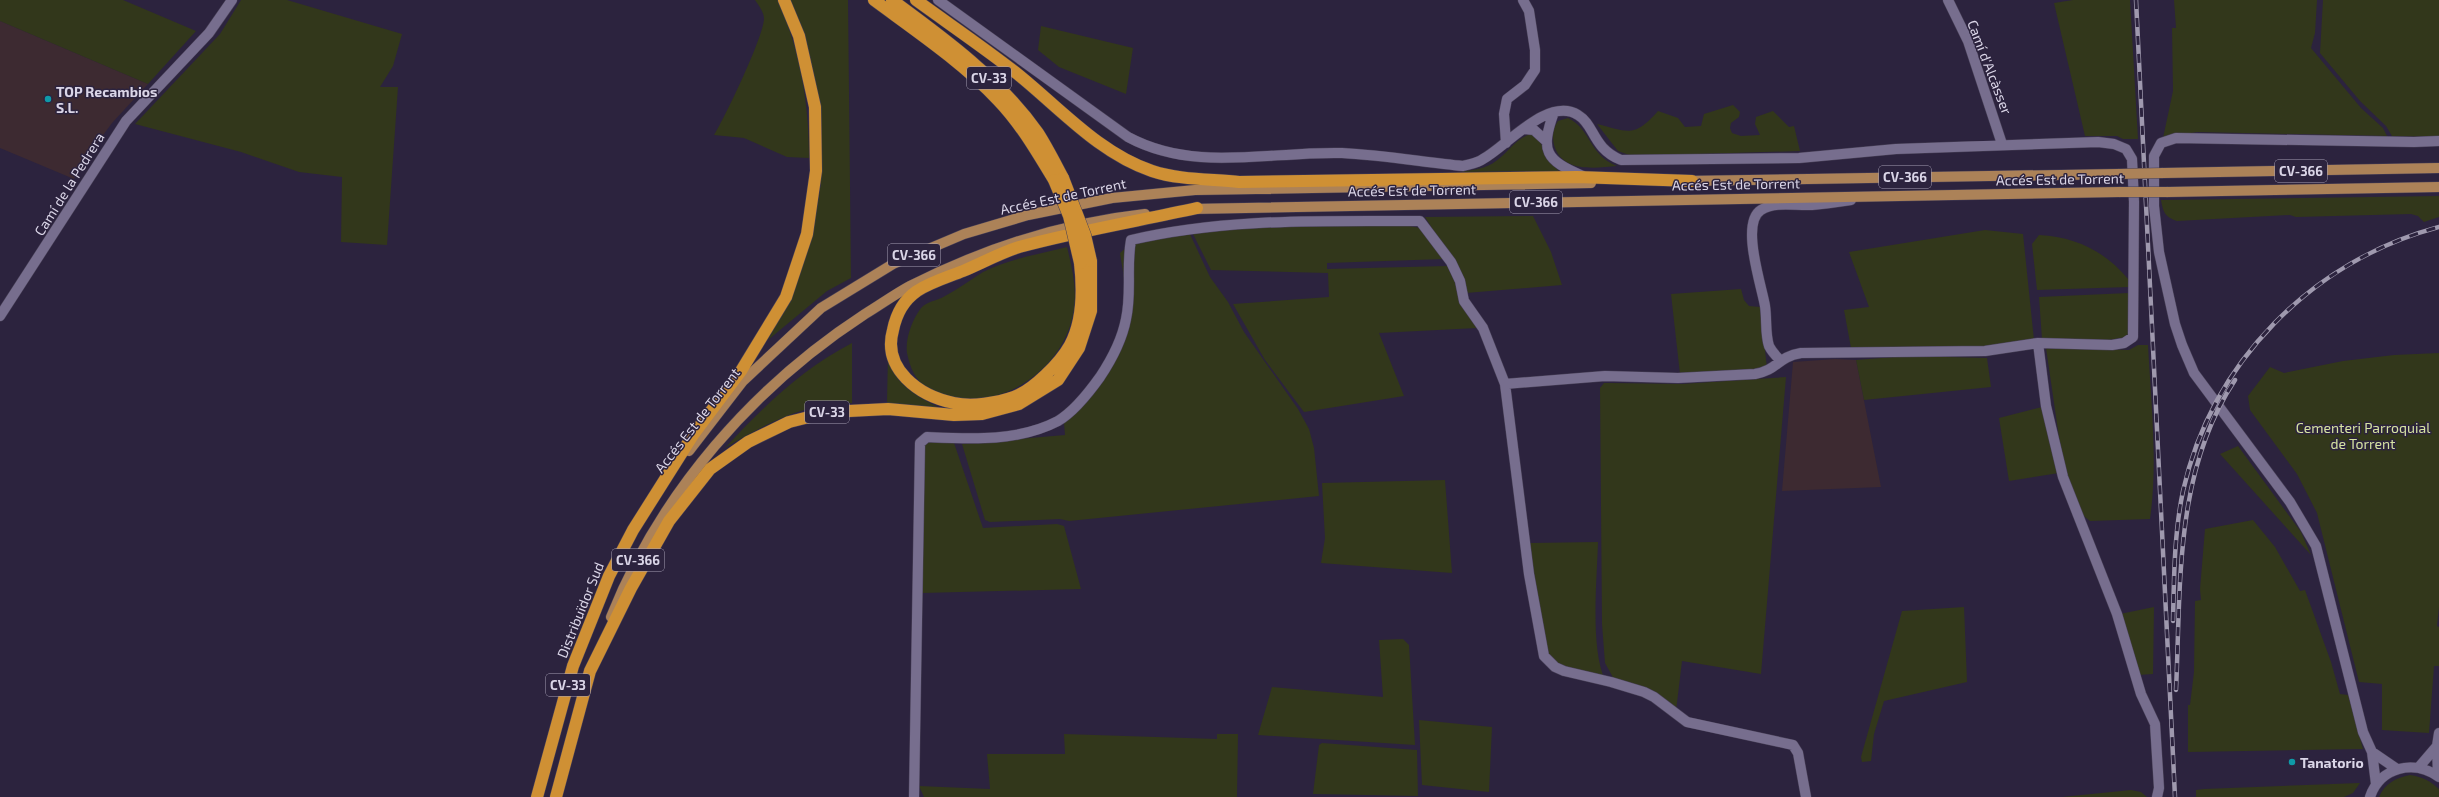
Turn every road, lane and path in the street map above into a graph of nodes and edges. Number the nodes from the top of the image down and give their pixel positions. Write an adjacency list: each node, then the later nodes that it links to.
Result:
1 (232, 0): 23 (street, Camí de la Pedrera)
2 (784, 0): 27 (highway, CV-33)
3 (874, 0): 17 (highway)
4 (892, 0): 17 (highway, CV-33)
5 (916, 0): 16 (highway)
6 (938, 0): 13 (street)
7 (1523, 0): 13 (street)
8 (1948, 0): 14 (street, Camí d'Alcàsser)
9 (1554, 112): 10 (street); 11 (street); 14 (street)
10 (1523, 129): 11 (street); 13 (street)
11 (1546, 140): 16 (street)
12 (2439, 141): 31 (street)
13 (1506, 143)
14 (2002, 144): 24 (street)
15 (2439, 168): 18 (main road, Accés Est de Torrent / CV-366, bridge)
16 (1585, 177): 18 (highway)
17 (1058, 179): 22 (highway, CV-33, bridge)
18 (1692, 181): 27 (main road, Accés Est de Torrent / CV-366)
19 (2439, 187): 20 (main road, Accés Est de Torrent / CV-366, bridge)
20 (1874, 196): 21 (main road, Accés Est de Torrent / CV-366); 25 (street)
21 (1197, 208): 22 (highway); 28 (main road, Accés Est de Torrent / CV-366)
22 (1085, 262): 28 (highway, CV-33)
23 (0, 316)
24 (2038, 343): 25 (street); 40 (street)
25 (1780, 360): 26 (street)
26 (1505, 384): 38 (street); 39 (street)
27 (633, 530): 36 (highway, Distribuïdor Sud / CV-33)
28 (590, 671): 37 (highway, CV-33)
29 (2439, 733): 30 (street)
30 (2437, 746): 32 (street); 34 (street)
31 (2372, 752): 33 (street); 35 (street)
32 (2420, 767): 33 (street); 34 (street)
33 (2397, 769): 35 (street)
34 (2439, 776)
35 (2376, 784): 41 (street)
36 (537, 797)
37 (556, 797)
38 (914, 797)
39 (1806, 797)
40 (2157, 797)
41 (2370, 797)

